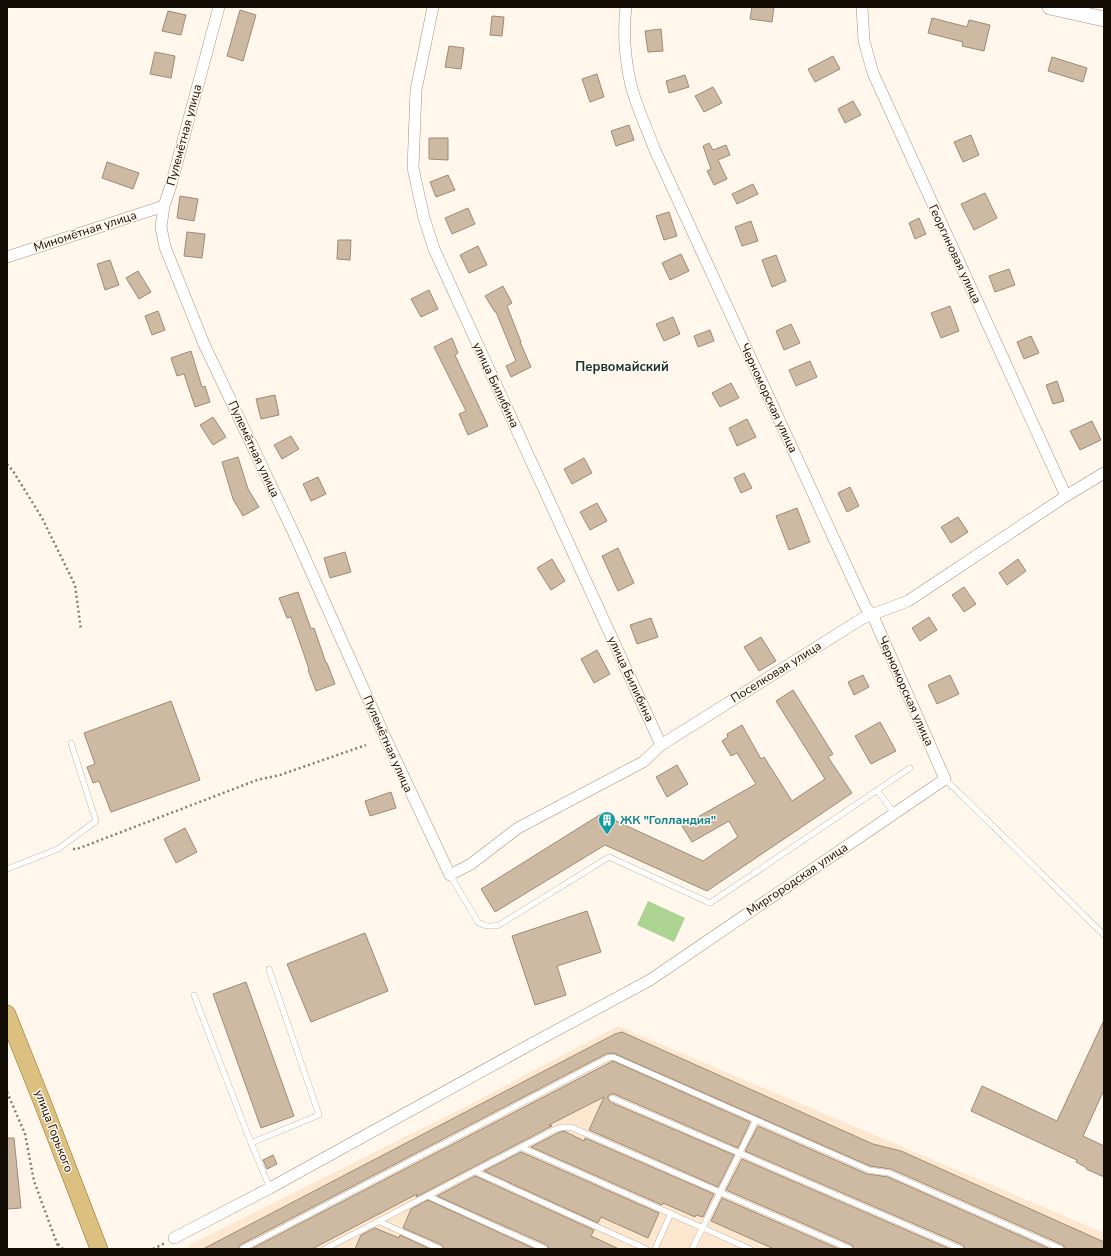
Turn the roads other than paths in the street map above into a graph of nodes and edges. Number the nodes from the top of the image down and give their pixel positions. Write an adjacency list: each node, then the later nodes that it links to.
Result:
1 (219, 7): 7 (street, Пулемётная улица)
2 (433, 7): 13 (street, улица Билибина)
3 (626, 7): 11 (street, Черноморская улица)
4 (862, 7): 10 (street, Георгиновая улица)
5 (1050, 7): 6 (street)
6 (1104, 19)
7 (164, 206): 8 (street, Миномётная улица); 19 (street, Пулемётная улица)
8 (7, 257)
9 (1104, 473): 10 (street, Поселковая улица)
10 (1066, 496): 11 (street, Поселковая улица)
11 (872, 614): 13 (street, Поселковая улица); 15 (street, Черноморская улица)
12 (71, 743): 18 (lane)
13 (661, 745): 19 (street, Поселковая улица)
14 (910, 768): 16 (lane)
15 (944, 779): 17 (street, Миргородская улица); 20 (lane)
16 (877, 790): 17 (lane); 19 (lane)
17 (894, 813): 30 (street, Миргородская улица)
18 (7, 869)
19 (450, 875)
20 (1104, 935)
21 (269, 969): 26 (lane)
22 (194, 996): 26 (lane)
23 (7, 1014): 38 (main road, улица Горького)
24 (612, 1098): 28 (lane)
25 (756, 1120): 28 (lane); 39 (lane); 48 (lane)
26 (251, 1143): 30 (lane)
27 (521, 1147): 29 (lane); 31 (lane); 33 (lane)
28 (740, 1153): 31 (lane); 47 (lane)
29 (474, 1171): 32 (lane); 42 (lane)
30 (270, 1188): 36 (street, Миргородская улица)
31 (720, 1192): 35 (lane); 46 (lane)
32 (428, 1196): 34 (lane); 41 (lane)
33 (671, 1213): 35 (lane); 43 (lane)
34 (378, 1221): 37 (lane); 40 (lane)
35 (703, 1228): 44 (lane); 45 (lane)
36 (174, 1238)
37 (330, 1248)
38 (99, 1249)
39 (242, 1249)
40 (440, 1249)
41 (545, 1249)
42 (646, 1249)
43 (655, 1249)
44 (692, 1249)
45 (750, 1249)
46 (850, 1249)
47 (961, 1249)
48 (1061, 1249)

